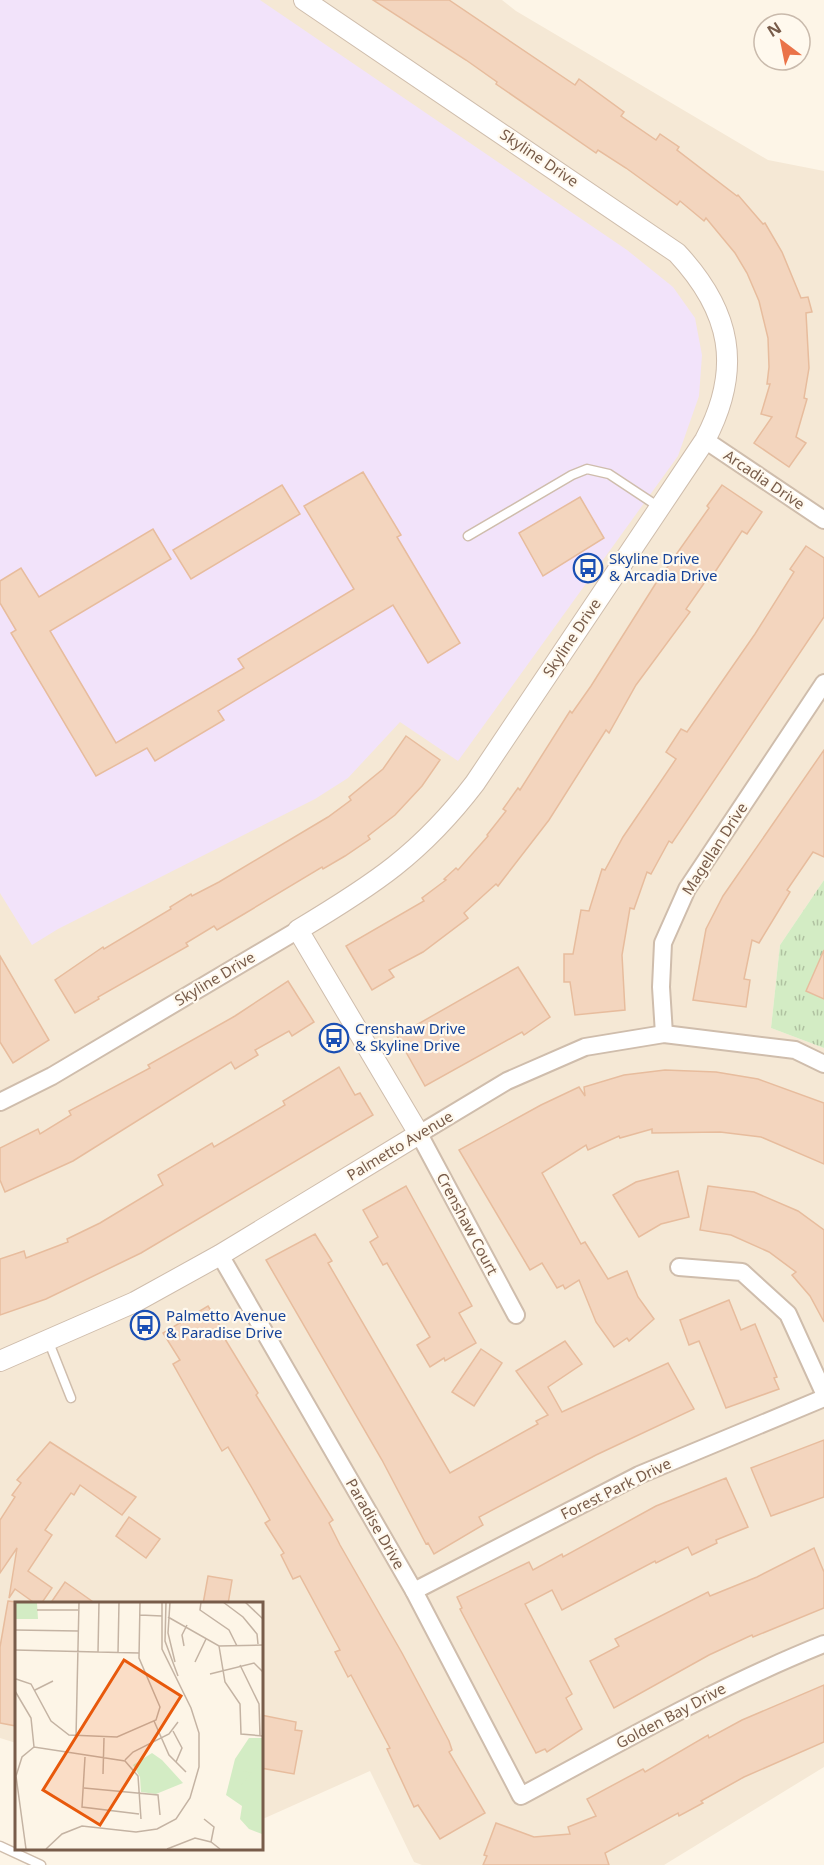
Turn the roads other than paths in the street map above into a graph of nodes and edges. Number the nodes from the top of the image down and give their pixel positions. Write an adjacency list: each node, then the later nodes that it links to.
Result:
1 (304, 0): 2 (street, Skyline Drive)
2 (705, 440): 3 (street, Skyline Drive); 4 (street, Arcadia Drive)
3 (659, 508): 5 (lane); 7 (street, Skyline Drive)
4 (824, 520)
5 (468, 536)
6 (824, 683): 8 (street, Magellan Drive)
7 (298, 930): 10 (street, Skyline Drive); 11 (street)
8 (664, 1034): 9 (street, Palmetto Avenue); 11 (street, Palmetto Avenue)
9 (824, 1064)
10 (0, 1102)
11 (419, 1134): 12 (street, Palmetto Avenue); 14 (street, Crenshaw Court)
12 (220, 1255): 15 (street, Palmetto Avenue); 20 (street, Paradise Drive)
13 (679, 1267): 17 (street)
14 (516, 1315)
15 (48, 1340): 16 (street, Palmetto Avenue); 18 (lane)
16 (0, 1361)
17 (824, 1393)
18 (71, 1398)
19 (824, 1398): 20 (street, Forest Park Drive)
20 (414, 1592): 22 (street, Paradise Drive)
21 (824, 1644): 22 (street, Golden Bay Drive)
22 (521, 1796)
23 (0, 1846): 24 (lane)
24 (41, 1865)

